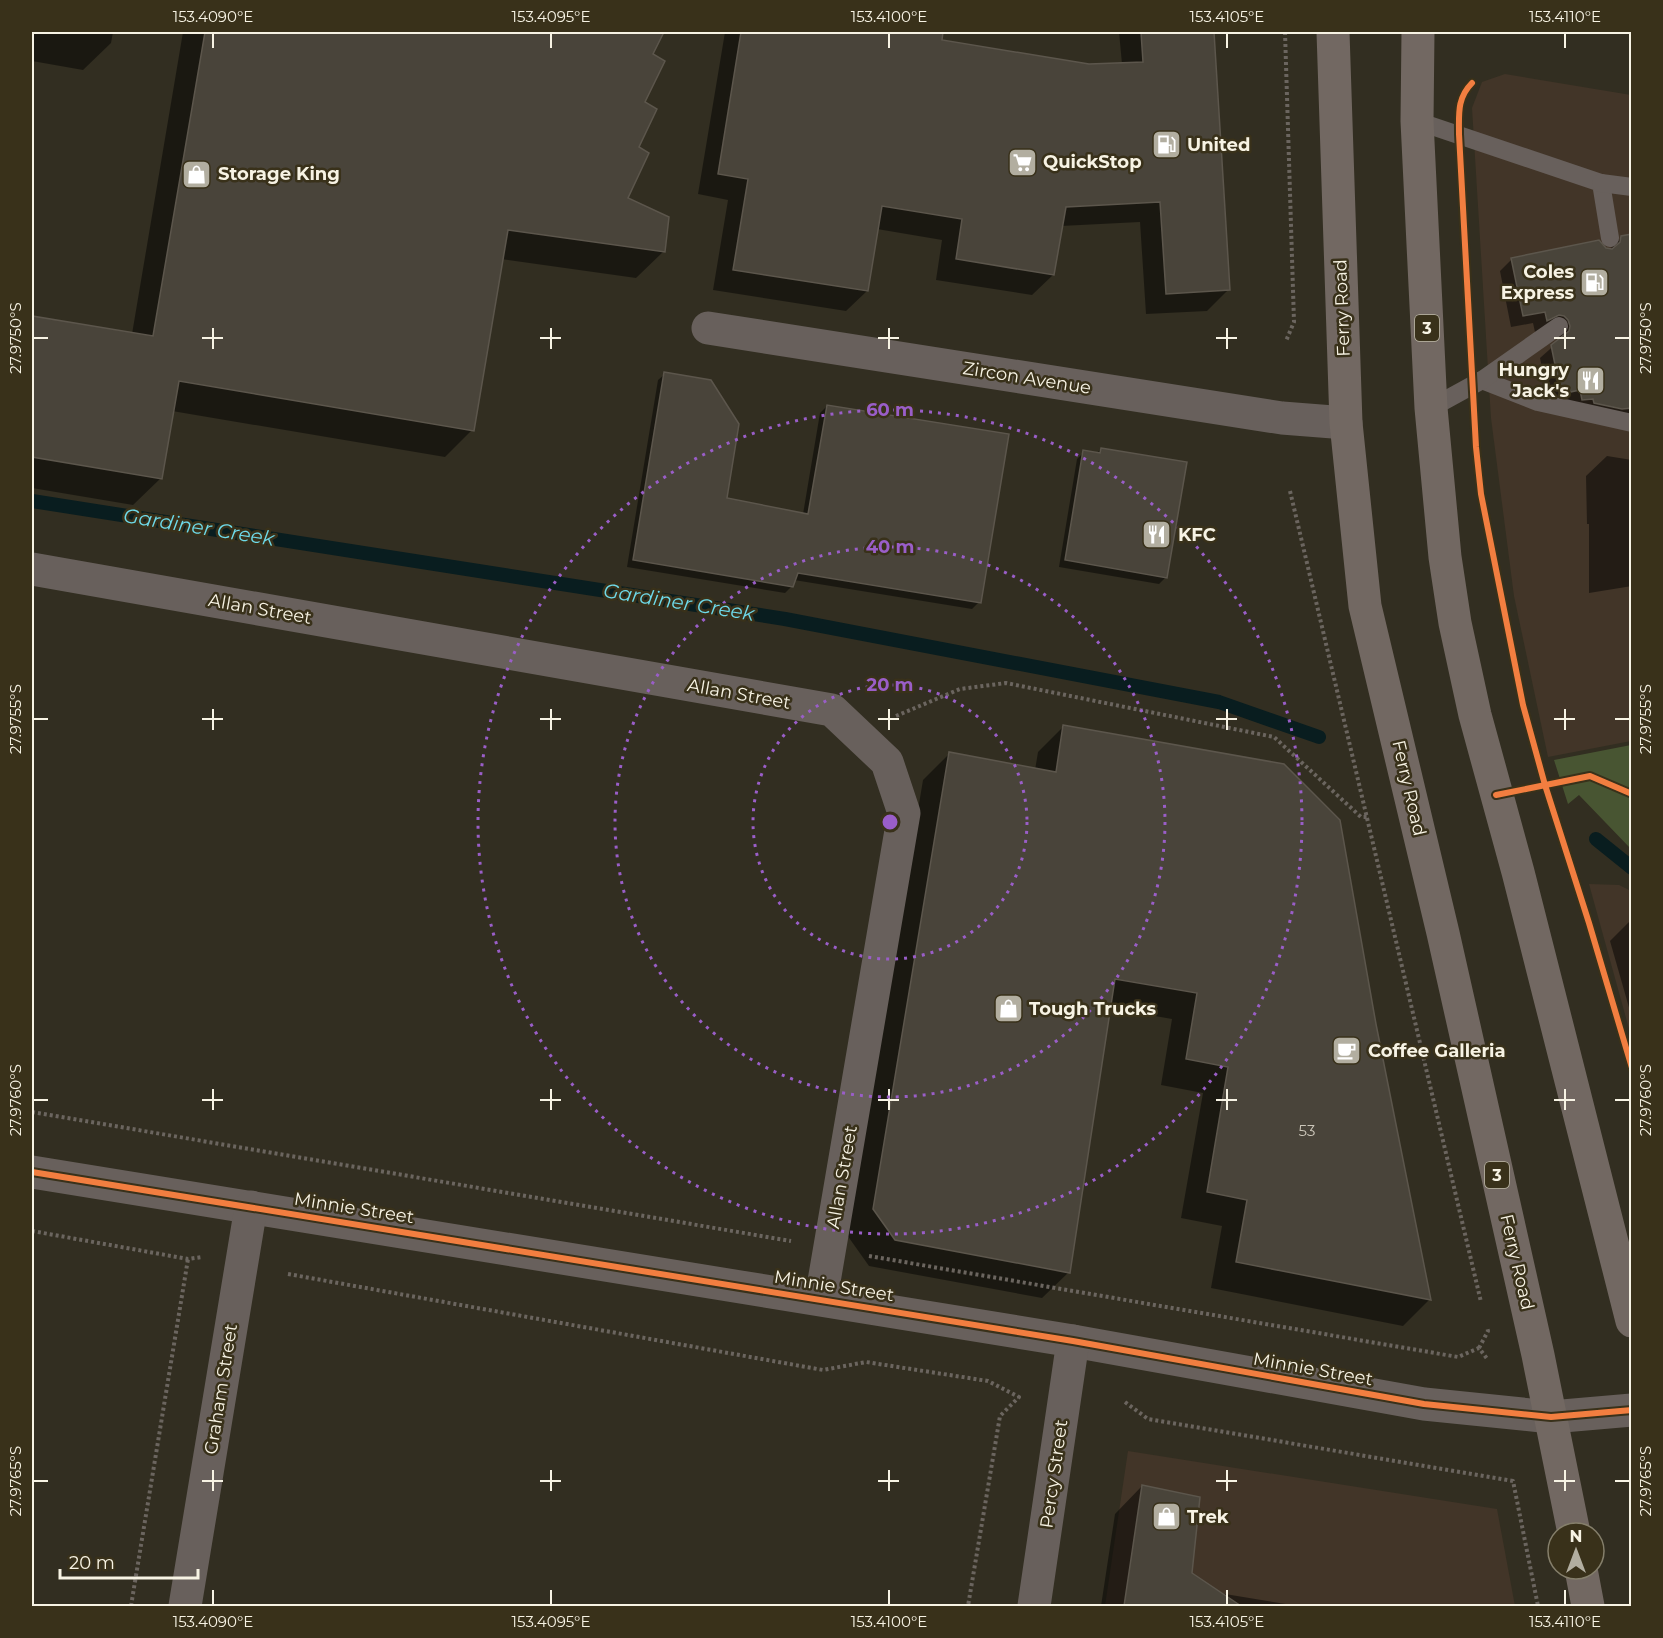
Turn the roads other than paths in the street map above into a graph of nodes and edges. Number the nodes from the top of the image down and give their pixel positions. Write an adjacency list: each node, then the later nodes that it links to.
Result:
1 (1333, 32): 11 (main road, Ferry Road / 3)
2 (1418, 32): 3 (main road, 3)
3 (1418, 121): 4 (lane); 10 (main road, 3)
4 (1601, 183): 5 (lane); 6 (lane)
5 (1632, 187)
6 (1610, 238)
7 (1559, 326): 9 (lane)
8 (708, 328): 11 (street, Zircon Avenue)
9 (1482, 380): 10 (lane); 12 (lane)
10 (1431, 408): 17 (main road, 3)
11 (1346, 423): 20 (main road, Ferry Road / 3)
12 (1632, 423)
13 (32, 568): 16 (street, Allan Street)
14 (32, 1172): 15 (street, Minnie Street)
15 (251, 1207): 16 (street, Minnie Street); 23 (street, Graham Street)
16 (820, 1299): 18 (street, Minnie Street)
17 (1632, 1321)
18 (1073, 1341): 20 (street, Minnie Street); 24 (street, Percy Street)
19 (1632, 1410): 20 (street, Minnie Street)
20 (1551, 1418): 21 (main road, Ferry Road / 3)
21 (1572, 1521)
22 (1583, 1581): 25 (main road)
23 (185, 1606)
24 (1034, 1606)
25 (1588, 1606)

